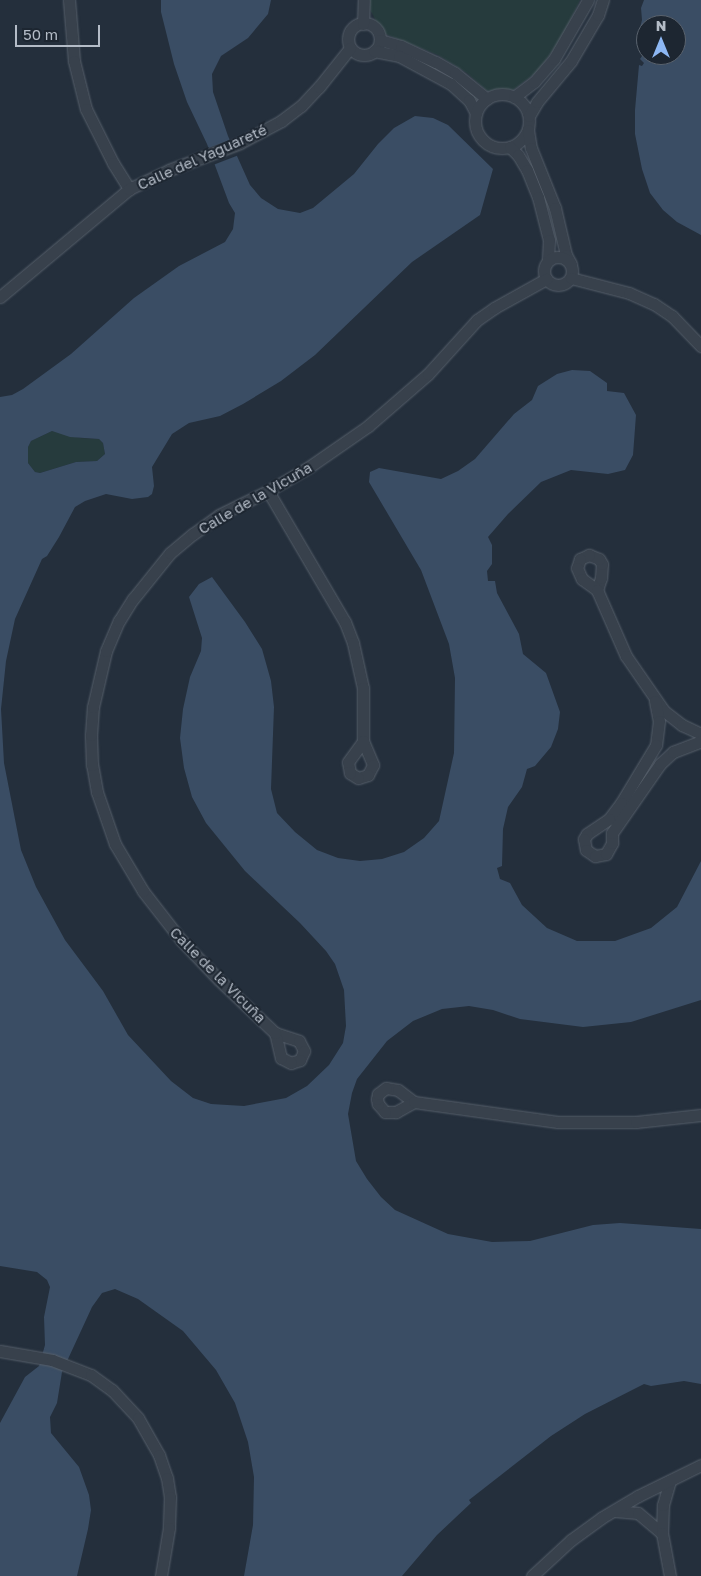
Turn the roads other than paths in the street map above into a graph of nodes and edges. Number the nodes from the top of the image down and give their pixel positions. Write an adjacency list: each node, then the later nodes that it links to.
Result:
1 (69, 0): 15 (street)
2 (364, 0): 5 (street)
3 (588, 0): 9 (street)
4 (603, 0): 12 (street)
5 (363, 24): 6 (street); 7 (street)
6 (380, 40): 8 (street); 10 (street)
7 (350, 48): 8 (street); 15 (street, Calle del Yaguareté)
8 (374, 51): 11 (street)
9 (514, 97): 10 (street); 12 (street)
10 (487, 99): 11 (street)
11 (476, 112): 14 (street)
12 (529, 116): 13 (street)
13 (528, 130): 14 (street); 17 (street)
14 (510, 147): 16 (street)
15 (129, 189): 20 (street, Calle del Yaguareté)
16 (548, 260): 17 (street); 19 (street)
17 (570, 264): 18 (street)
18 (571, 278): 19 (street); 21 (street)
19 (546, 279): 22 (street, Calle de la Vicuña)
20 (0, 297)
21 (701, 346)
22 (268, 492): 27 (street); 32 (street, Calle de la Vicuña)
23 (597, 590): 24 (street)
24 (656, 701): 25 (street); 28 (street)
25 (701, 734)
26 (701, 740): 29 (street)
27 (363, 741)
28 (656, 743): 29 (street); 30 (street)
29 (673, 752): 31 (street)
30 (601, 826): 31 (street); 31 (street)
31 (612, 833)
32 (275, 1033)
33 (414, 1102): 34 (street)
34 (701, 1115)
35 (0, 1351): 40 (street)
36 (701, 1465): 37 (street)
37 (670, 1480): 38 (street); 39 (street)
38 (613, 1511): 39 (street); 41 (street)
39 (662, 1533): 42 (street)
40 (161, 1576)
41 (532, 1576)
42 (670, 1576)

